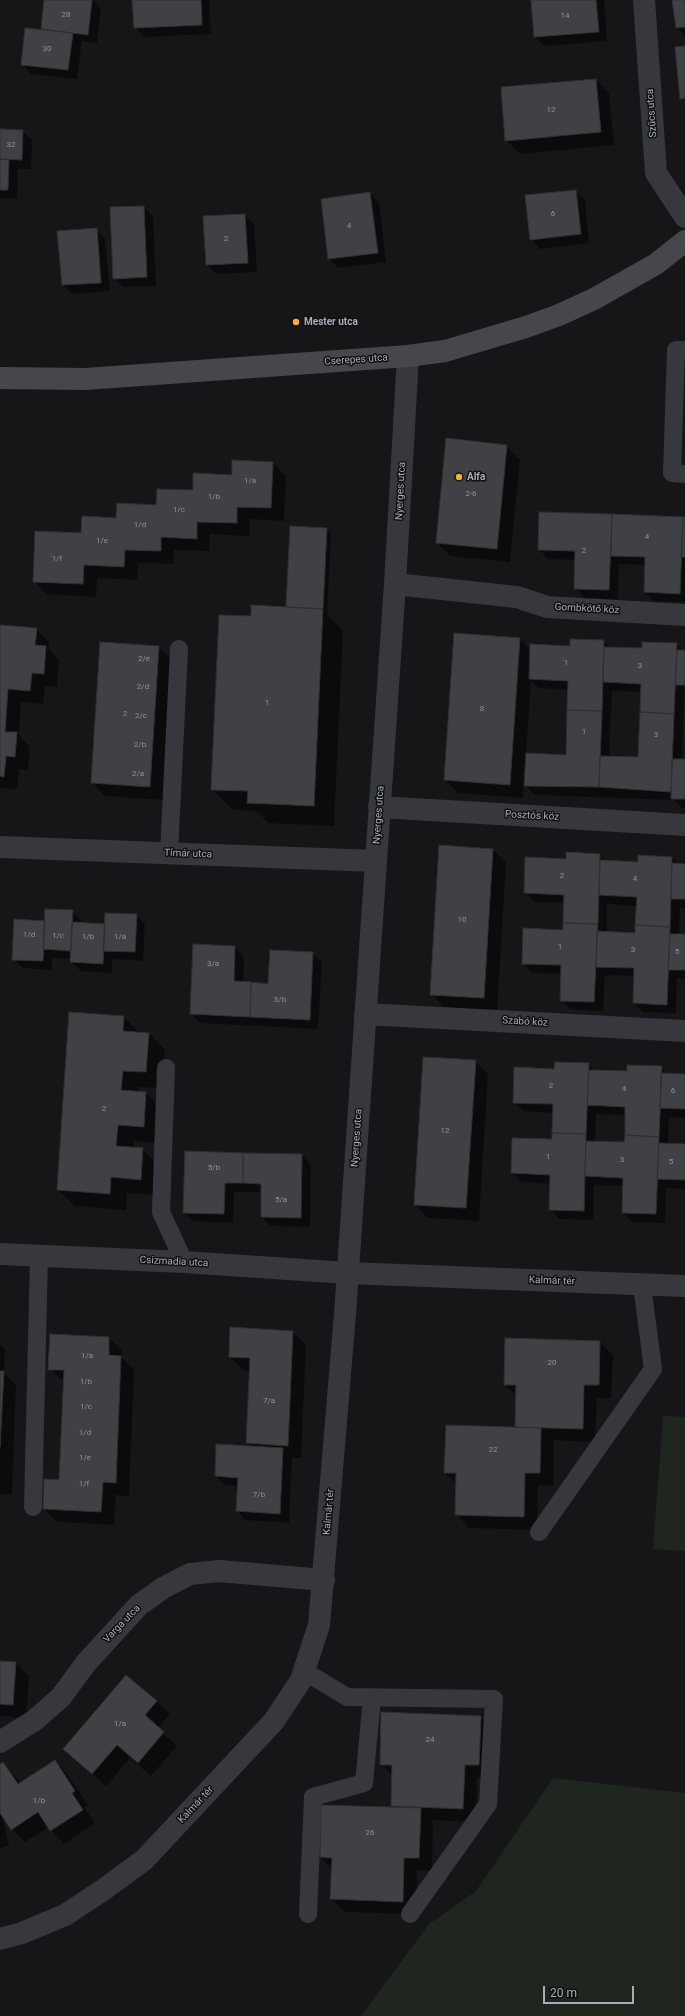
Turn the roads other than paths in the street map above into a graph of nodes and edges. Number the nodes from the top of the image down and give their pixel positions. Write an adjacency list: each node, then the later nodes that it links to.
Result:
1 (644, 0): 2 (street, Szűcs utca)
2 (685, 217)
3 (685, 241): 5 (street, Cserepes utca)
4 (685, 350): 7 (lane)
5 (408, 356): 6 (street, Cserepes utca); 8 (street, Nyerges utca)
6 (0, 378)
7 (685, 474)
8 (395, 584): 9 (street, Gombkötő köz); 11 (street, Nyerges utca)
9 (685, 615)
10 (179, 649): 14 (lane)
11 (379, 807): 12 (street, Posztós köz); 15 (street, Nyerges utca)
12 (685, 825)
13 (0, 847): 14 (street, Tímár utca)
14 (169, 853): 15 (street, Tímár utca)
15 (376, 861): 16 (street, Nyerges utca)
16 (365, 1014): 17 (street, Szabó köz); 22 (street, Nyerges utca)
17 (685, 1031)
18 (166, 1068): 21 (lane)
19 (0, 1254): 20 (street, Csizmadia utca)
20 (39, 1256): 21 (street, Csizmadia utca); 25 (lane)
21 (184, 1262): 22 (street, Csizmadia utca)
22 (348, 1273): 23 (street, Kalmár tér); 27 (street, Kalmár tér)
23 (642, 1285): 24 (street, Kalmár tér); 26 (lane)
24 (685, 1286)
25 (33, 1507)
26 (539, 1532)
27 (324, 1580): 28 (street, Kalmár tér); 30 (street, Varga utca)
28 (304, 1671): 29 (lane); 33 (street, Kalmár tér)
29 (372, 1698): 31 (lane); 32 (lane)
30 (0, 1742)
31 (308, 1914)
32 (410, 1914)
33 (0, 1939)

